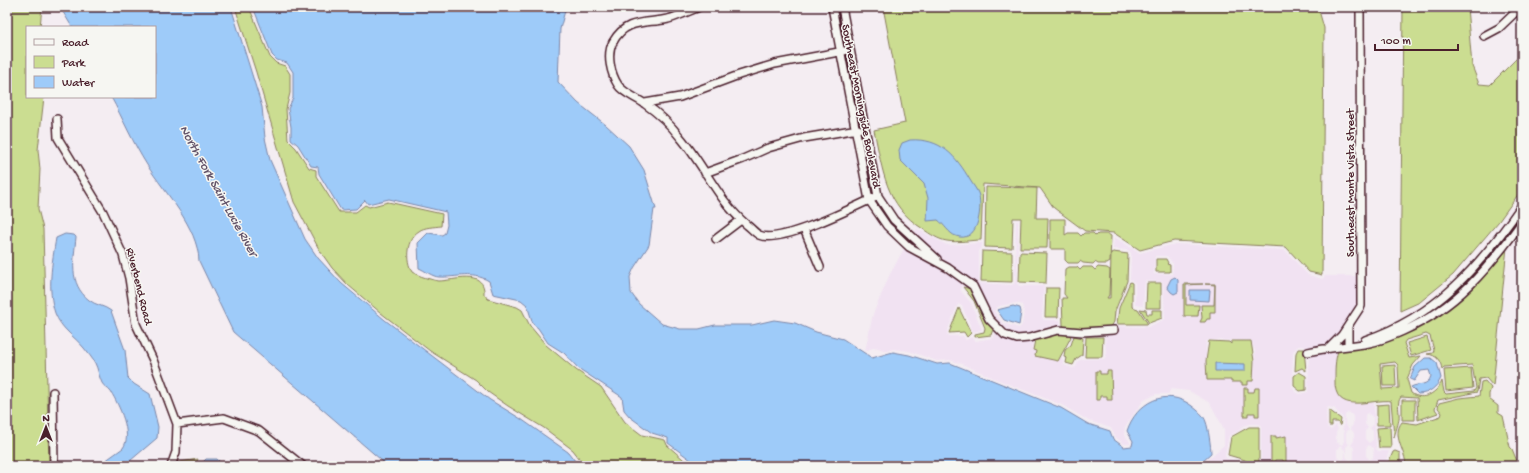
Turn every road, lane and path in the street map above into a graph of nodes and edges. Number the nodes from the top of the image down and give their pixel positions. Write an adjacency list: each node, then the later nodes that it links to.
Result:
1 (700, 7): 9 (street)
2 (832, 7): 8 (street, Southeast Morningside Boulevard)
3 (842, 7): 7 (street, Southeast Morningside Boulevard)
4 (1360, 7): 23 (street, Southeast Monte Vista Street)
5 (1521, 7): 6 (street)
6 (1484, 36)
7 (850, 50): 8 (street); 11 (street, Southeast Morningside Boulevard)
8 (841, 52): 9 (street); 12 (street, Southeast Morningside Boulevard)
9 (645, 103): 13 (street)
10 (57, 119): 29 (street, Riverbend Road)
11 (864, 128): 12 (street); 14 (street, Southeast Morningside Boulevard)
12 (855, 130): 13 (street); 15 (street, Southeast Morningside Boulevard)
13 (705, 173): 17 (street)
14 (878, 196): 15 (street); 22 (street, Southeast Morningside Boulevard)
15 (869, 200): 19 (street); 22 (street, Southeast Morningside Boulevard)
16 (1522, 205): 25 (street)
17 (741, 220): 19 (street); 20 (street)
18 (1522, 222): 25 (street)
19 (804, 229): 21 (street)
20 (716, 239)
21 (820, 267)
22 (948, 268): 24 (street, Southeast Morningside Boulevard)
23 (1348, 326): 25 (street); 26 (street, Southeast Monte Vista Street)
24 (1114, 330)
25 (1348, 346): 26 (street)
26 (1328, 348): 27 (street)
27 (1308, 352)
28 (53, 392): 30 (street)
29 (177, 424): 31 (street, Riverbend Road); 32 (street)
30 (54, 466)
31 (171, 466)
32 (303, 466)

